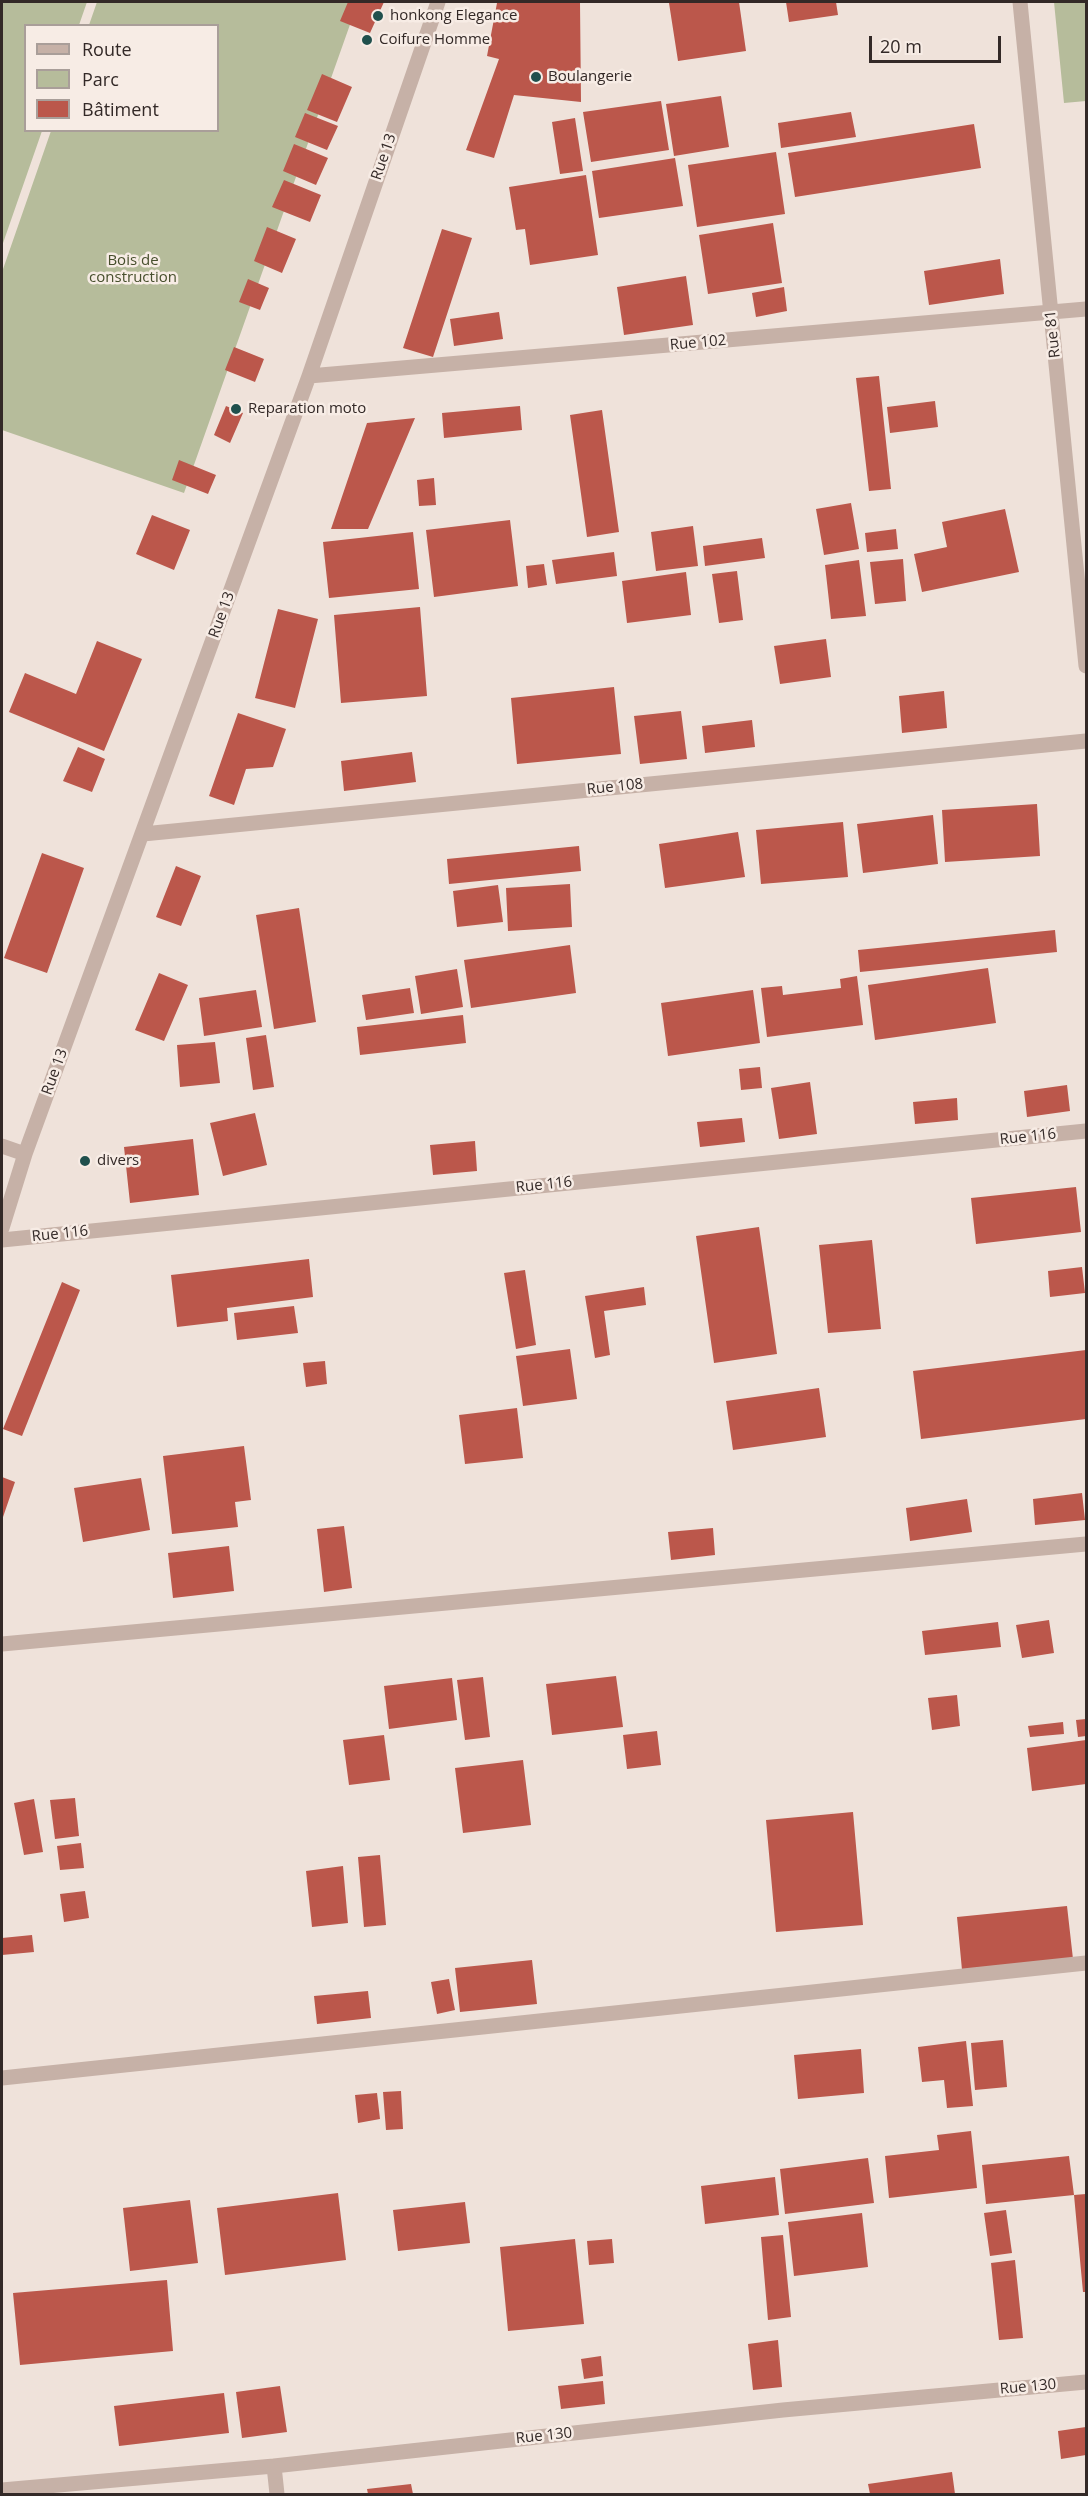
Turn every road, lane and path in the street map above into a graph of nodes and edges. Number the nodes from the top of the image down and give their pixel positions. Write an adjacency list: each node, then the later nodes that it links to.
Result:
1 (438, 2): 5 (street, Rue 13)
2 (1020, 2): 4 (street, Rue 81)
3 (1086, 309): 4 (street, Rue 102)
4 (1051, 313): 5 (street, Rue 102); 6 (street, Rue 81)
5 (309, 376): 8 (street, Rue 13)
6 (1086, 666)
7 (1086, 741): 8 (street, Rue 108)
8 (142, 834): 11 (street, Rue 13)
9 (1086, 1131): 13 (street, Rue 116)
10 (2, 1146): 11 (street)
11 (25, 1154): 12 (street, Rue 13)
12 (2, 1228)
13 (2, 1239)
14 (1086, 1544): 15 (street)
15 (2, 1644)
16 (1086, 1963): 17 (street)
17 (2, 2078)
18 (1086, 2382): 19 (street, Rue 130)
19 (274, 2466): 20 (street, Rue 130); 21 (street)
20 (2, 2490)
21 (277, 2494)

